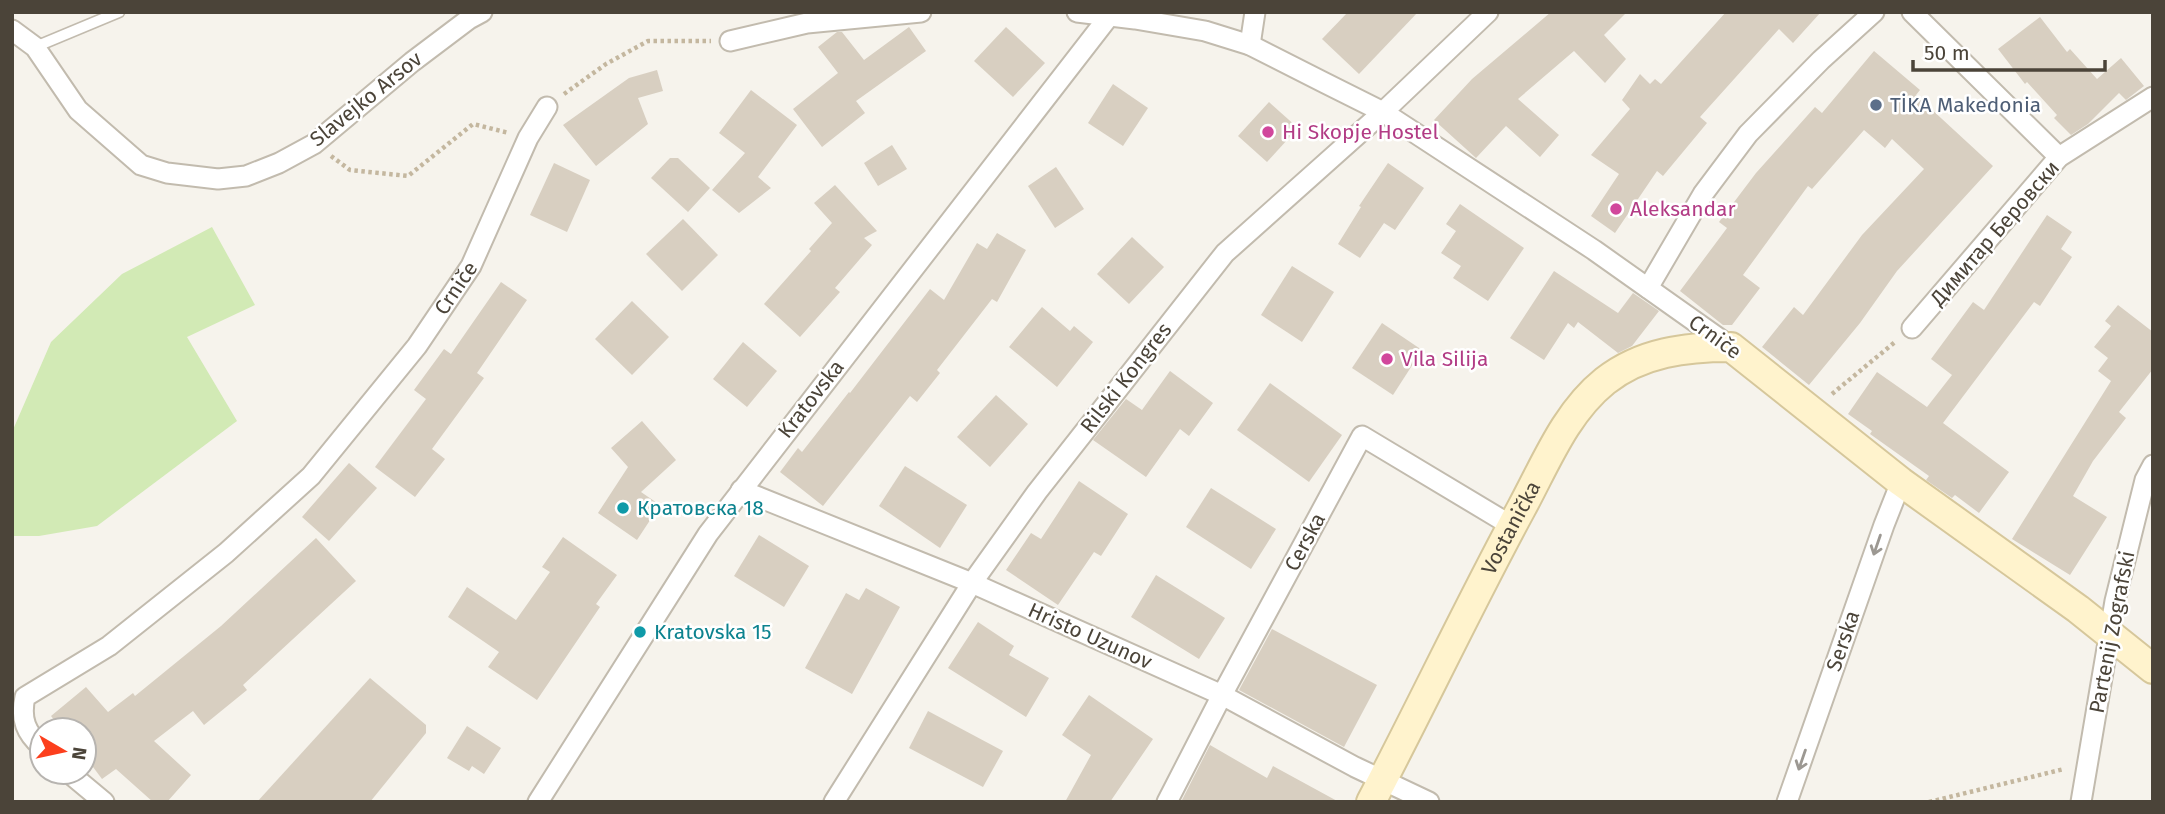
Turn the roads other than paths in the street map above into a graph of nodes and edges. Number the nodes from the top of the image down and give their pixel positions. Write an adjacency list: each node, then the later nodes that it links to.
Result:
1 (119, 12): 13 (lane)
2 (482, 12): 13 (street, Slavejko Arsov)
3 (920, 12): 11 (street)
4 (1077, 12): 9 (street, Crniče)
5 (1255, 12): 12 (street)
6 (1488, 12): 16 (street, Rilski Kongres)
7 (1874, 12): 18 (street)
8 (1912, 12): 17 (street)
9 (1110, 15): 12 (street, Crniče); 23 (street, Kratovska)
10 (12, 30): 13 (street, Slavejko Arsov)
11 (730, 41)
12 (1250, 45): 16 (street, Crniče)
13 (35, 47)
14 (2153, 97): 17 (street, Димитар Беровски)
15 (547, 107): 29 (street, Crniče)
16 (1383, 113): 18 (street, Crniče); 25 (street, Rilski Kongres)
17 (2059, 157): 19 (street, Димитар Беровски)
18 (1648, 288): 20 (street, Crniče)
19 (1912, 328)
20 (1731, 348): 22 (street, Crniče); 24 (street, Vostanička)
21 (2153, 465): 26 (street, Partenij Zografski)
22 (1901, 482): 26 (street, Crniče); 37 (street, Serska, one-way to 37)
23 (741, 490): 25 (street, Hristo Uzunov); 33 (street, Kratovska)
24 (1512, 526): 28 (street, Cerska); 31 (street, Vostanička)
25 (972, 583): 28 (street, Hristo Uzunov); 34 (street, Rilski Kongres)
26 (2109, 634): 27 (street, Crniče); 38 (street, Partenij Zografski)
27 (2153, 670)
28 (1222, 695): 31 (street, Hristo Uzunov); 35 (street, Cerska)
29 (28, 731)
30 (85, 786): 32 (street)
31 (1377, 790): 36 (street, Hristo Uzunov)
32 (104, 802)
33 (538, 802)
34 (834, 802)
35 (1167, 802)
36 (1429, 802)
37 (1787, 802)
38 (2081, 802)

